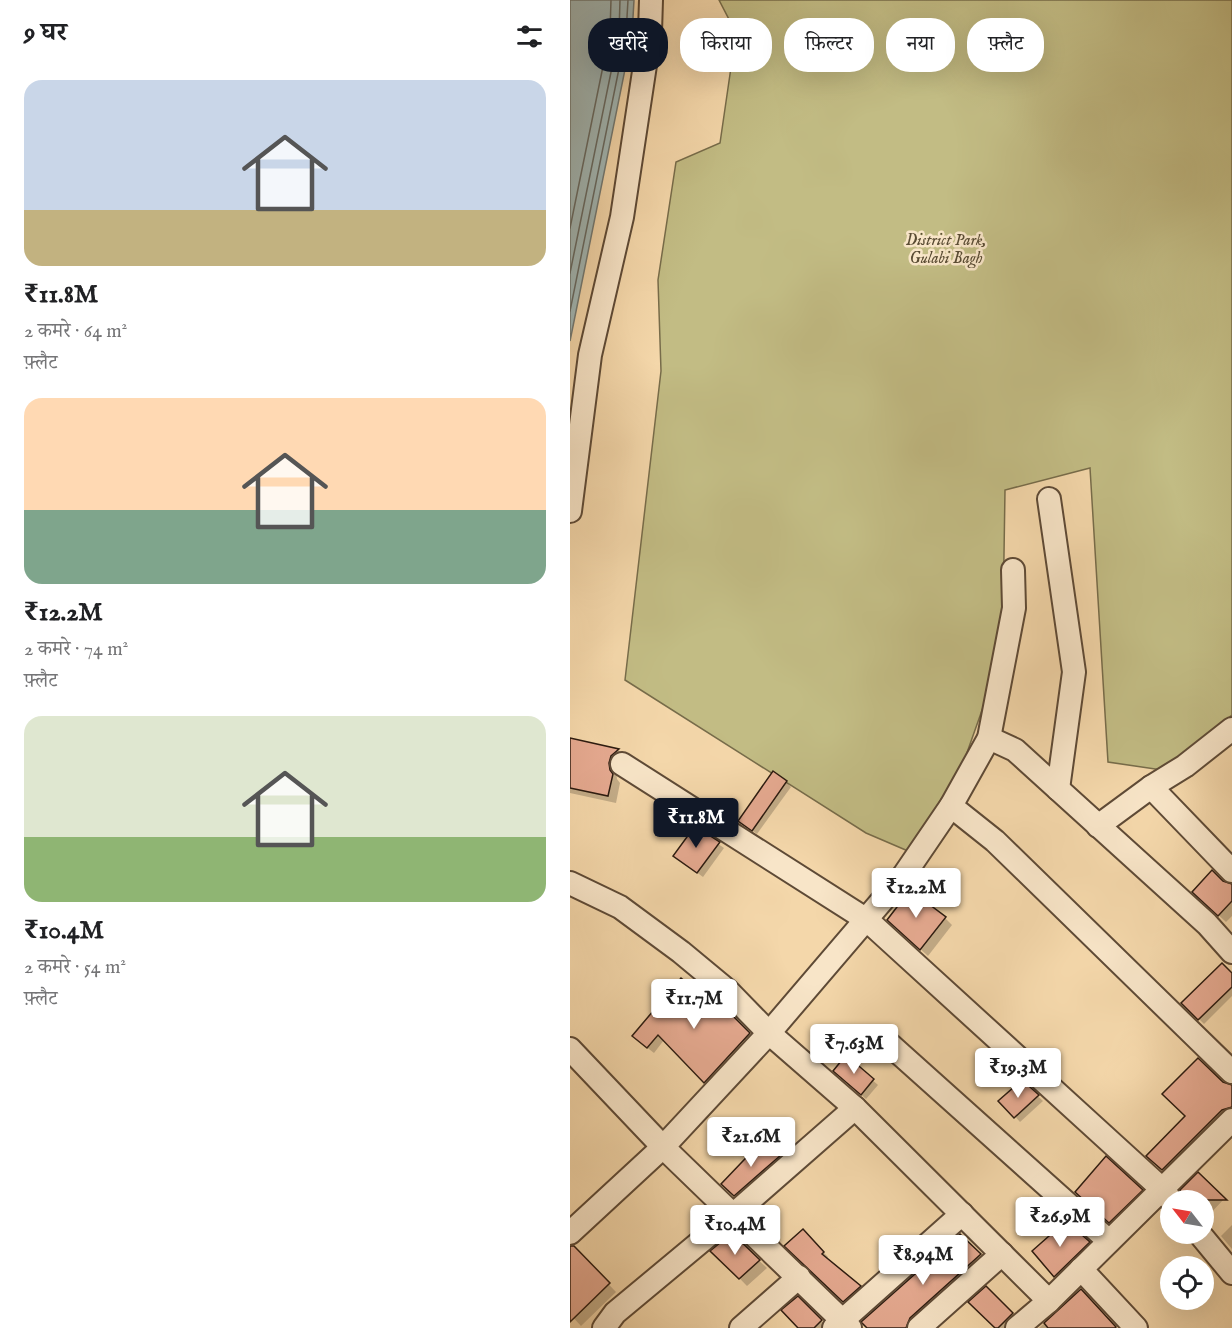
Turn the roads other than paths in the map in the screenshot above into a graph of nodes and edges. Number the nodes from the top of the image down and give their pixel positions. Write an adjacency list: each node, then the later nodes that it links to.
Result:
1 (651, 0): 3 (street)
2 (1049, 499): 9 (street)
3 (570, 511)
4 (1013, 570): 6 (street)
5 (1232, 729): 8 (street)
6 (989, 738): 9 (street); 10 (street)
7 (622, 764): 14 (street)
8 (1151, 787): 11 (street); 12 (street)
9 (1058, 789): 11 (street)
10 (951, 806): 14 (street); 19 (street)
11 (1098, 826): 15 (street)
12 (1232, 871)
13 (570, 883): 16 (street)
14 (867, 920): 16 (street); 23 (street)
15 (1232, 952)
16 (769, 1033): 20 (street); 22 (street)
17 (888, 1043): 29 (street)
18 (570, 1048): 22 (street)
19 (1232, 1072)
20 (855, 1108): 26 (street); 27 (street)
21 (1232, 1120): 24 (street)
22 (663, 1147): 26 (street); 28 (street)
23 (1162, 1190)
24 (1170, 1190)
25 (1160, 1199): 29 (street)
26 (734, 1214): 34 (street); 37 (street)
27 (962, 1214): 31 (street); 36 (street)
28 (570, 1233)
29 (1109, 1241): 32 (street)
30 (1208, 1244): 33 (street)
31 (1002, 1254): 35 (street); 39 (street)
32 (1081, 1269): 35 (street); 41 (street)
33 (1232, 1273)
34 (799, 1277): 36 (street); 38 (street)
35 (1048, 1301): 40 (street)
36 (842, 1325)
37 (604, 1328)
38 (741, 1328)
39 (919, 1328)
40 (1017, 1328)
41 (1136, 1328)

